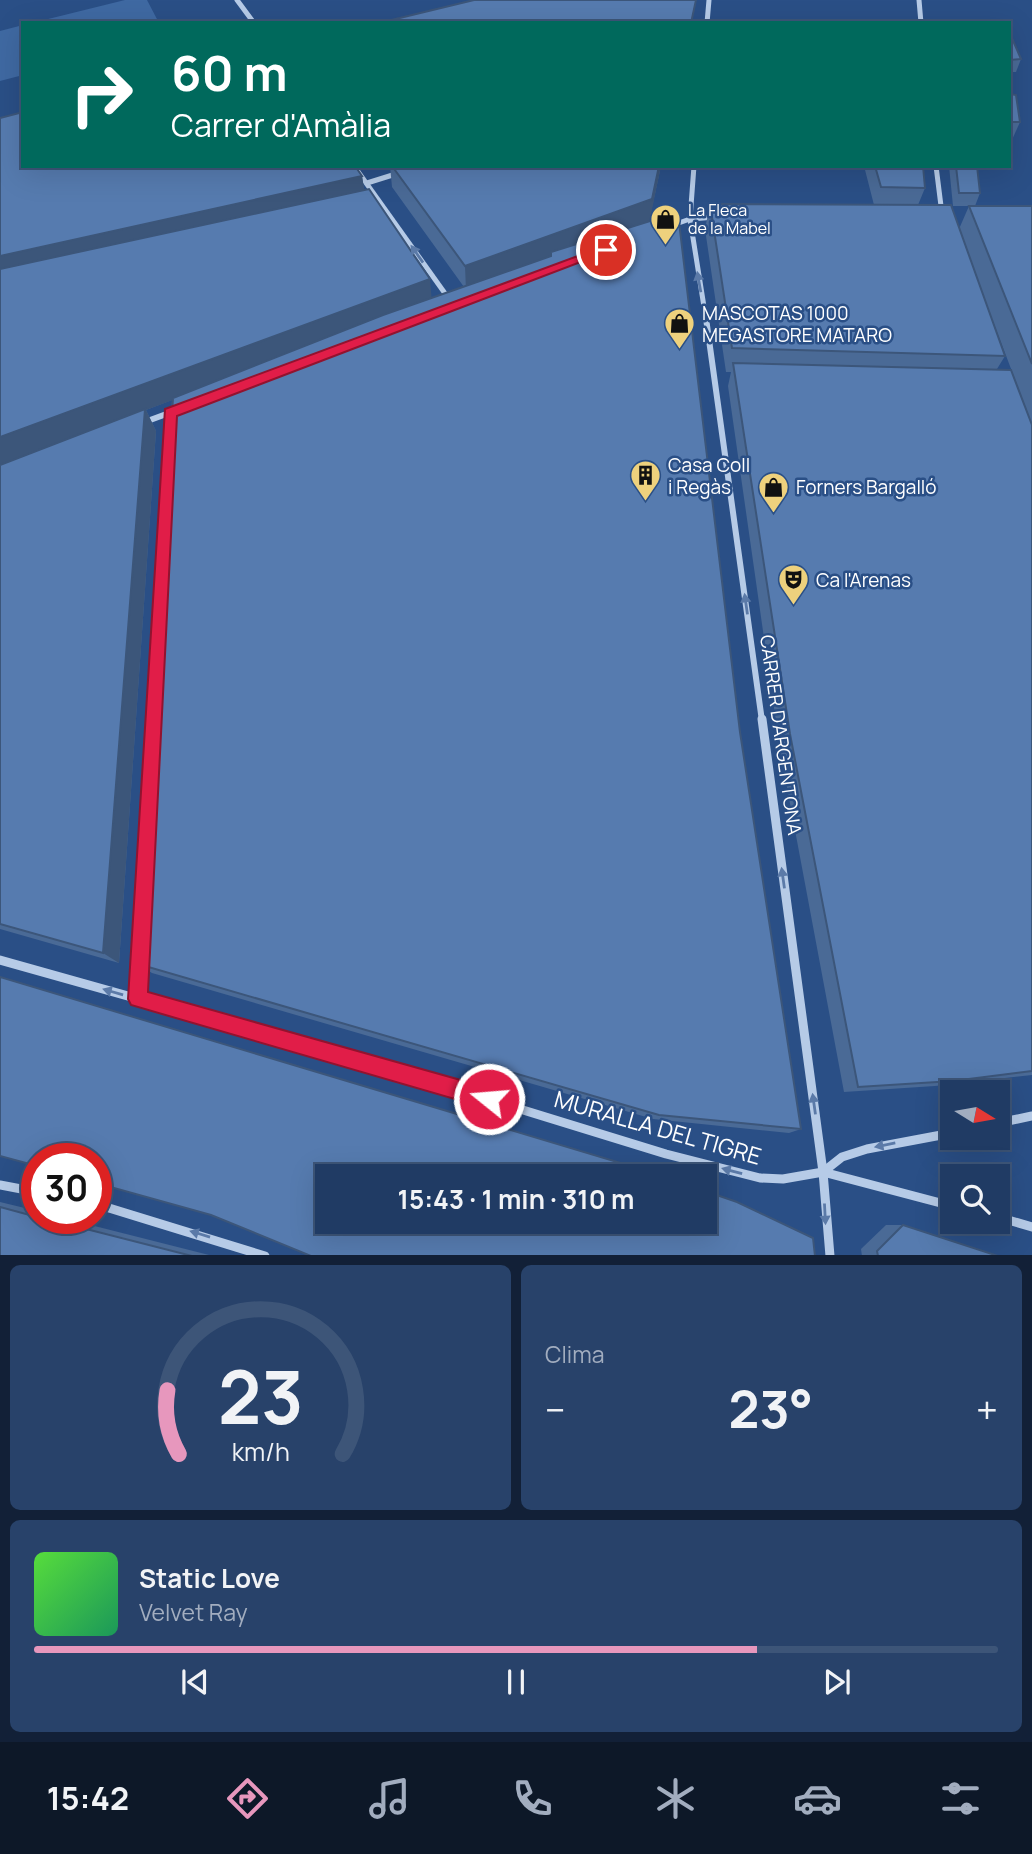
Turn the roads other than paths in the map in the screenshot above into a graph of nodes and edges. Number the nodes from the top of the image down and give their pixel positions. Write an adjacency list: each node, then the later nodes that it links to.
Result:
1 (237, 0): 4 (street)
2 (709, 0): 5 (street)
3 (919, 0): 6 (street)
4 (253, 21)
5 (707, 21)
6 (921, 21)
7 (356, 168): 11 (street)
8 (694, 168): 15 (street, CARRER D'ARGENTONA)
9 (936, 168): 16 (street)
10 (402, 172): 11 (street)
11 (367, 183): 12 (street)
12 (380, 202): 13 (street); 18 (street, one-way to 12)
13 (367, 205)
14 (729, 218): 15 (street)
15 (690, 219): 17 (street); 19 (street, CARRER D'ARGENTONA, one-way to 15)
16 (943, 221)
17 (662, 229)
18 (441, 310)
19 (716, 381): 20 (street); 31 (street, CARRER D'ARGENTONA, one-way to 19)
20 (730, 381)
21 (183, 408): 22 (street)
22 (170, 413): 23 (street); 24 (street)
23 (128, 428)
24 (157, 650)
25 (141, 943): 27 (street)
26 (0, 960): 27 (street, MURALLA DEL TIGRE, one-way to 26)
27 (138, 999): 31 (street, MURALLA DEL TIGRE, one-way to 27)
28 (1032, 1116): 29 (street)
29 (1010, 1121)
30 (940, 1135): 31 (street, one-way to 31)
31 (823, 1172): 34 (street); 39 (street, CARRER D'ARGENTONA, one-way to 39)
32 (0, 1185): 33 (street)
33 (21, 1189)
34 (940, 1203)
35 (112, 1209): 38 (street, one-way to 35)
36 (1010, 1221): 37 (street)
37 (1032, 1227)
38 (265, 1255)
39 (830, 1255)

